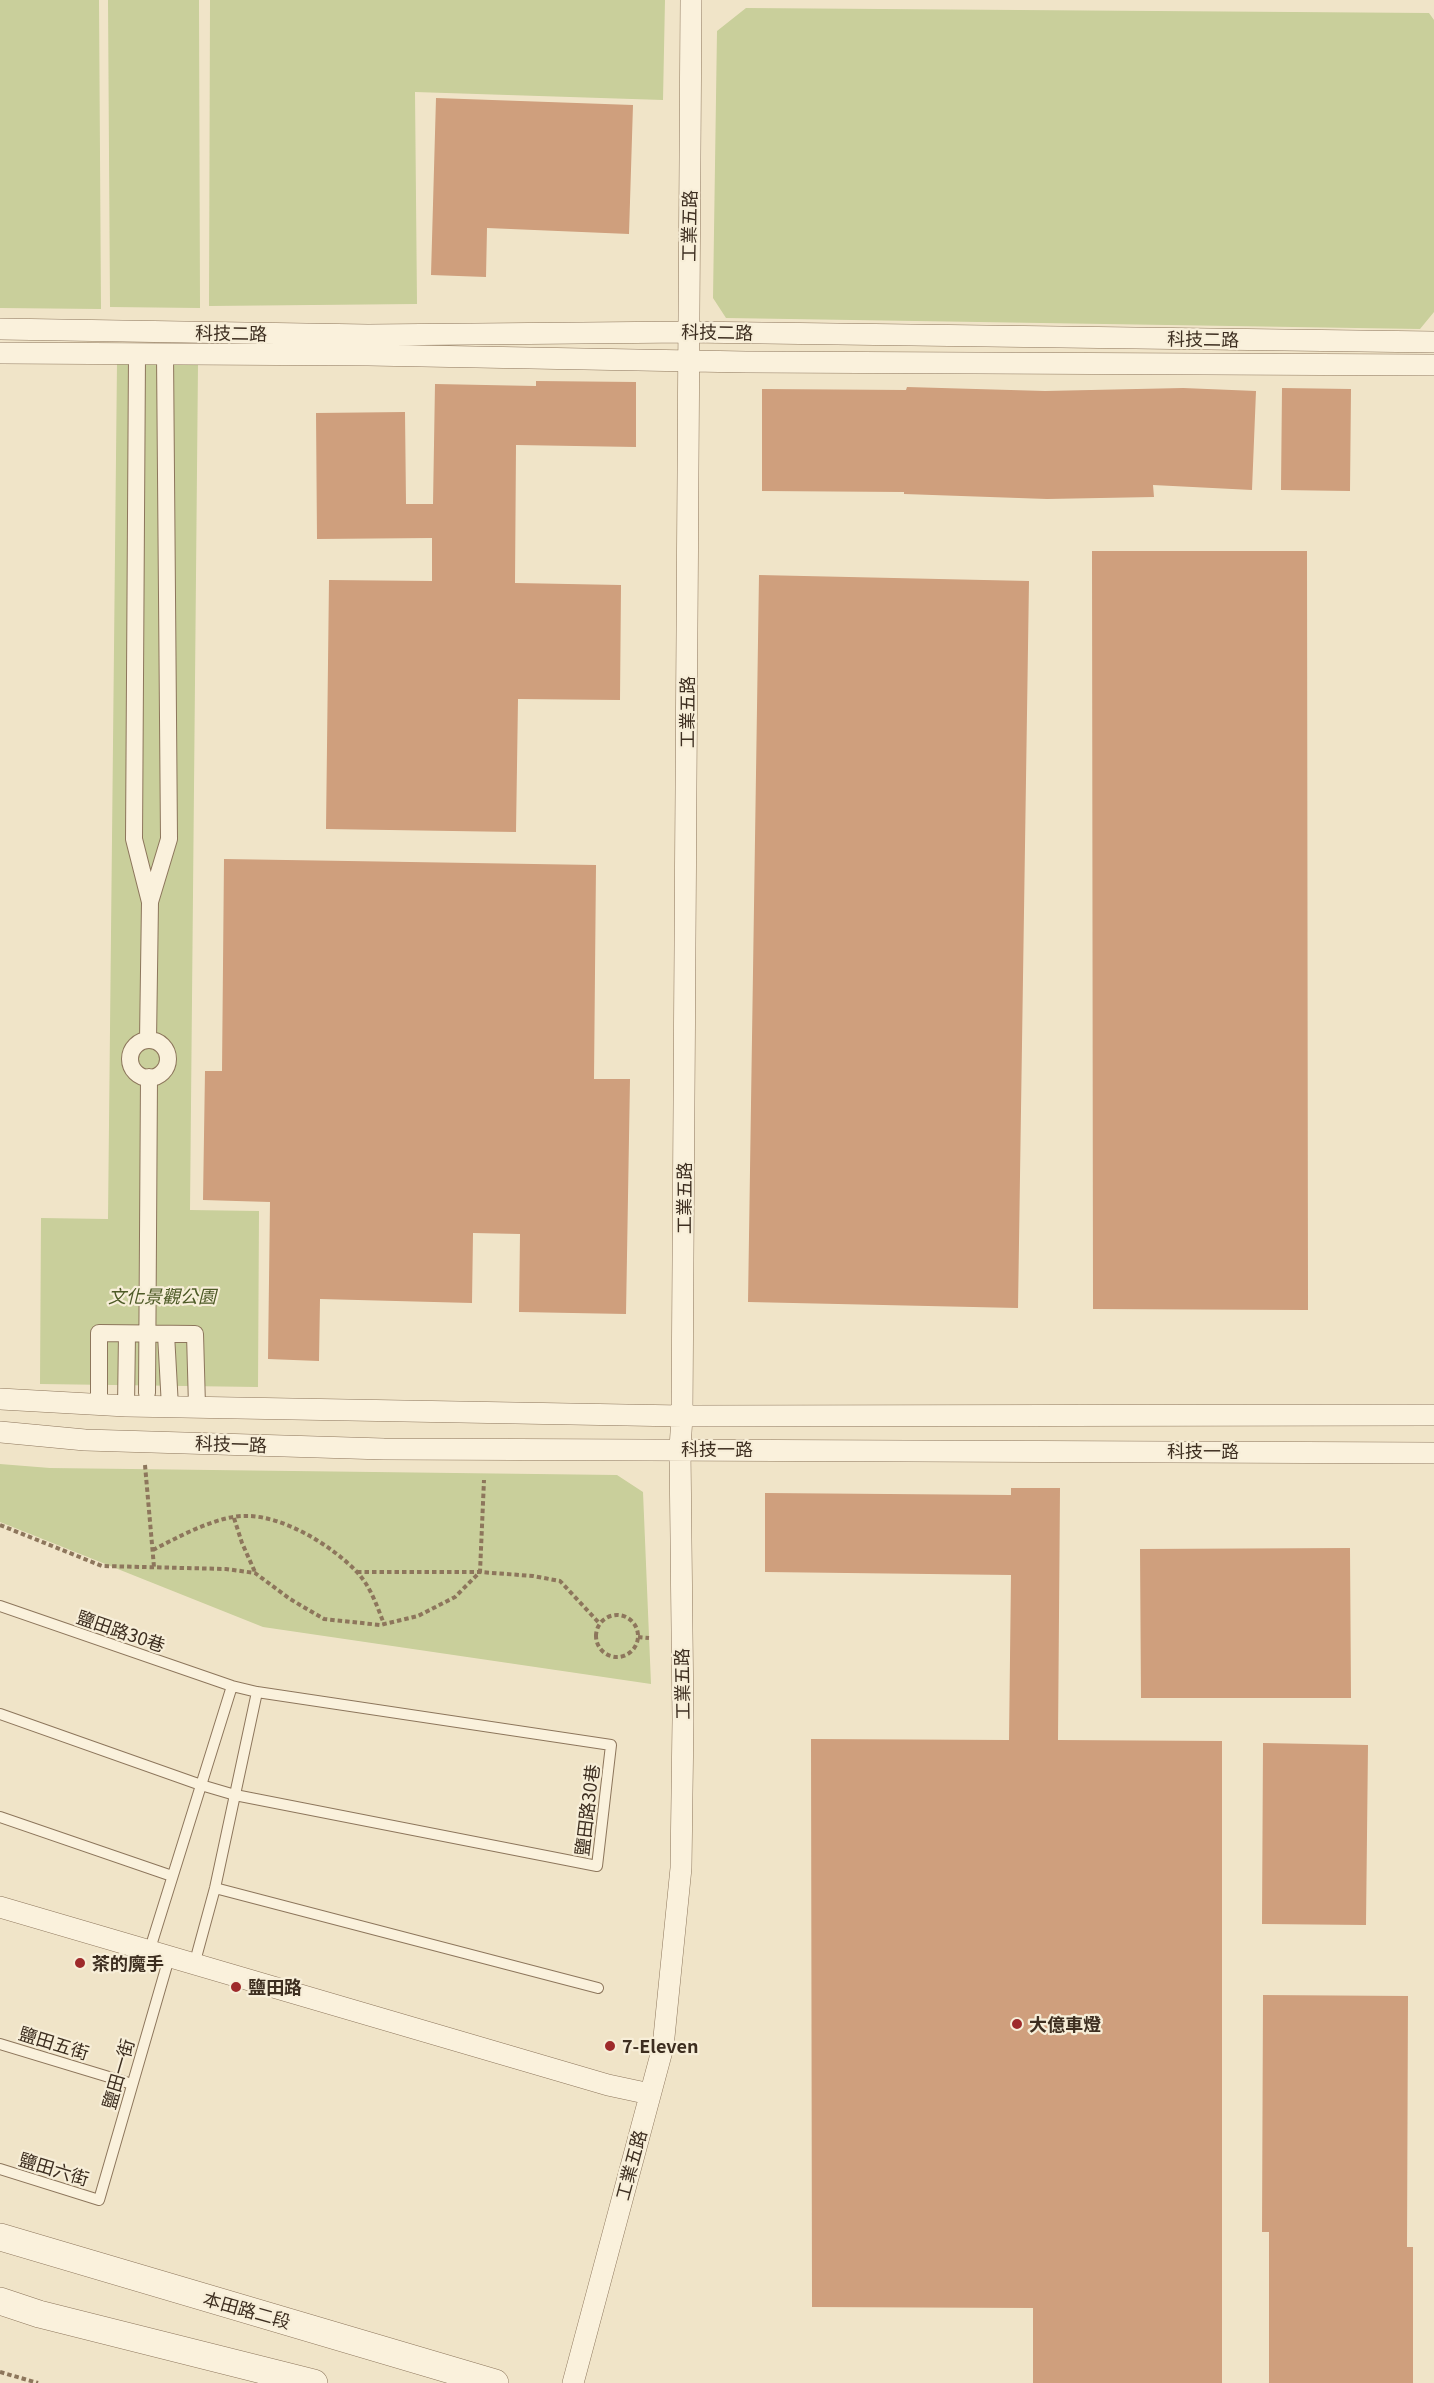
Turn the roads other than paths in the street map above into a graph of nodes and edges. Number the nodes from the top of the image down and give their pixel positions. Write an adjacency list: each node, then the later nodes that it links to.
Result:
1 (691, 0): 3 (street, 工業五路)
2 (0, 329): 3 (street, 科技二路)
3 (688, 332): 4 (street, 科技二路); 8 (street, 工業五路)
4 (1434, 342)
5 (0, 353): 6 (street, 科技二路)
6 (137, 354): 7 (street, 科技二路); 10 (street)
7 (165, 354): 8 (street, 科技二路); 10 (street)
8 (688, 362): 9 (street, 科技二路); 23 (street, 工業五路)
9 (1434, 365)
10 (150, 902): 11 (street)
11 (148, 1040): 12 (street); 12 (street)
12 (149, 1077): 14 (street)
13 (128, 1334): 14 (street); 18 (street); 19 (street)
14 (147, 1334): 15 (street); 16 (street)
15 (166, 1334): 20 (street); 21 (street)
16 (147, 1393)
17 (0, 1399): 18 (street, 科技一路)
18 (99, 1405): 19 (street, 科技一路)
19 (126, 1406): 21 (street, 科技一路)
20 (197, 1406): 21 (street, 科技一路); 23 (street, 科技一路)
21 (170, 1407)
22 (1434, 1415): 23 (street, 科技一路)
23 (682, 1416): 25 (street, 工業五路)
24 (0, 1432): 25 (street, 科技一路)
25 (680, 1449): 26 (street, 科技一路); 42 (street, 工業五路)
26 (1434, 1453)
27 (0, 1606): 28 (lane, 鹽田路30巷)
28 (232, 1686): 29 (lane, 鹽田路30巷); 31 (lane)
29 (257, 1692): 32 (lane); 32 (lane, 鹽田路30巷)
30 (0, 1714): 31 (lane, 鹽田路30巷)
31 (201, 1785): 32 (lane, 鹽田路30巷); 34 (lane)
32 (235, 1795): 35 (lane)
33 (0, 1817): 34 (lane)
34 (172, 1876): 37 (lane)
35 (215, 1888): 38 (lane); 39 (lane)
36 (0, 1907): 37 (street)
37 (159, 1955): 38 (street); 41 (lane, 鹽田一街)
38 (194, 1965): 42 (street)
39 (598, 1988)
40 (0, 2044): 41 (lane, 鹽田五街)
41 (132, 2084): 44 (lane, 鹽田一街)
42 (650, 2094): 49 (street, 工業五路)
43 (0, 2169): 44 (lane, 鹽田六街)
44 (99, 2200)
45 (0, 2237): 48 (street, 本田路二段)
46 (0, 2301): 47 (street)
47 (314, 2383)
48 (495, 2383)
49 (573, 2383)

